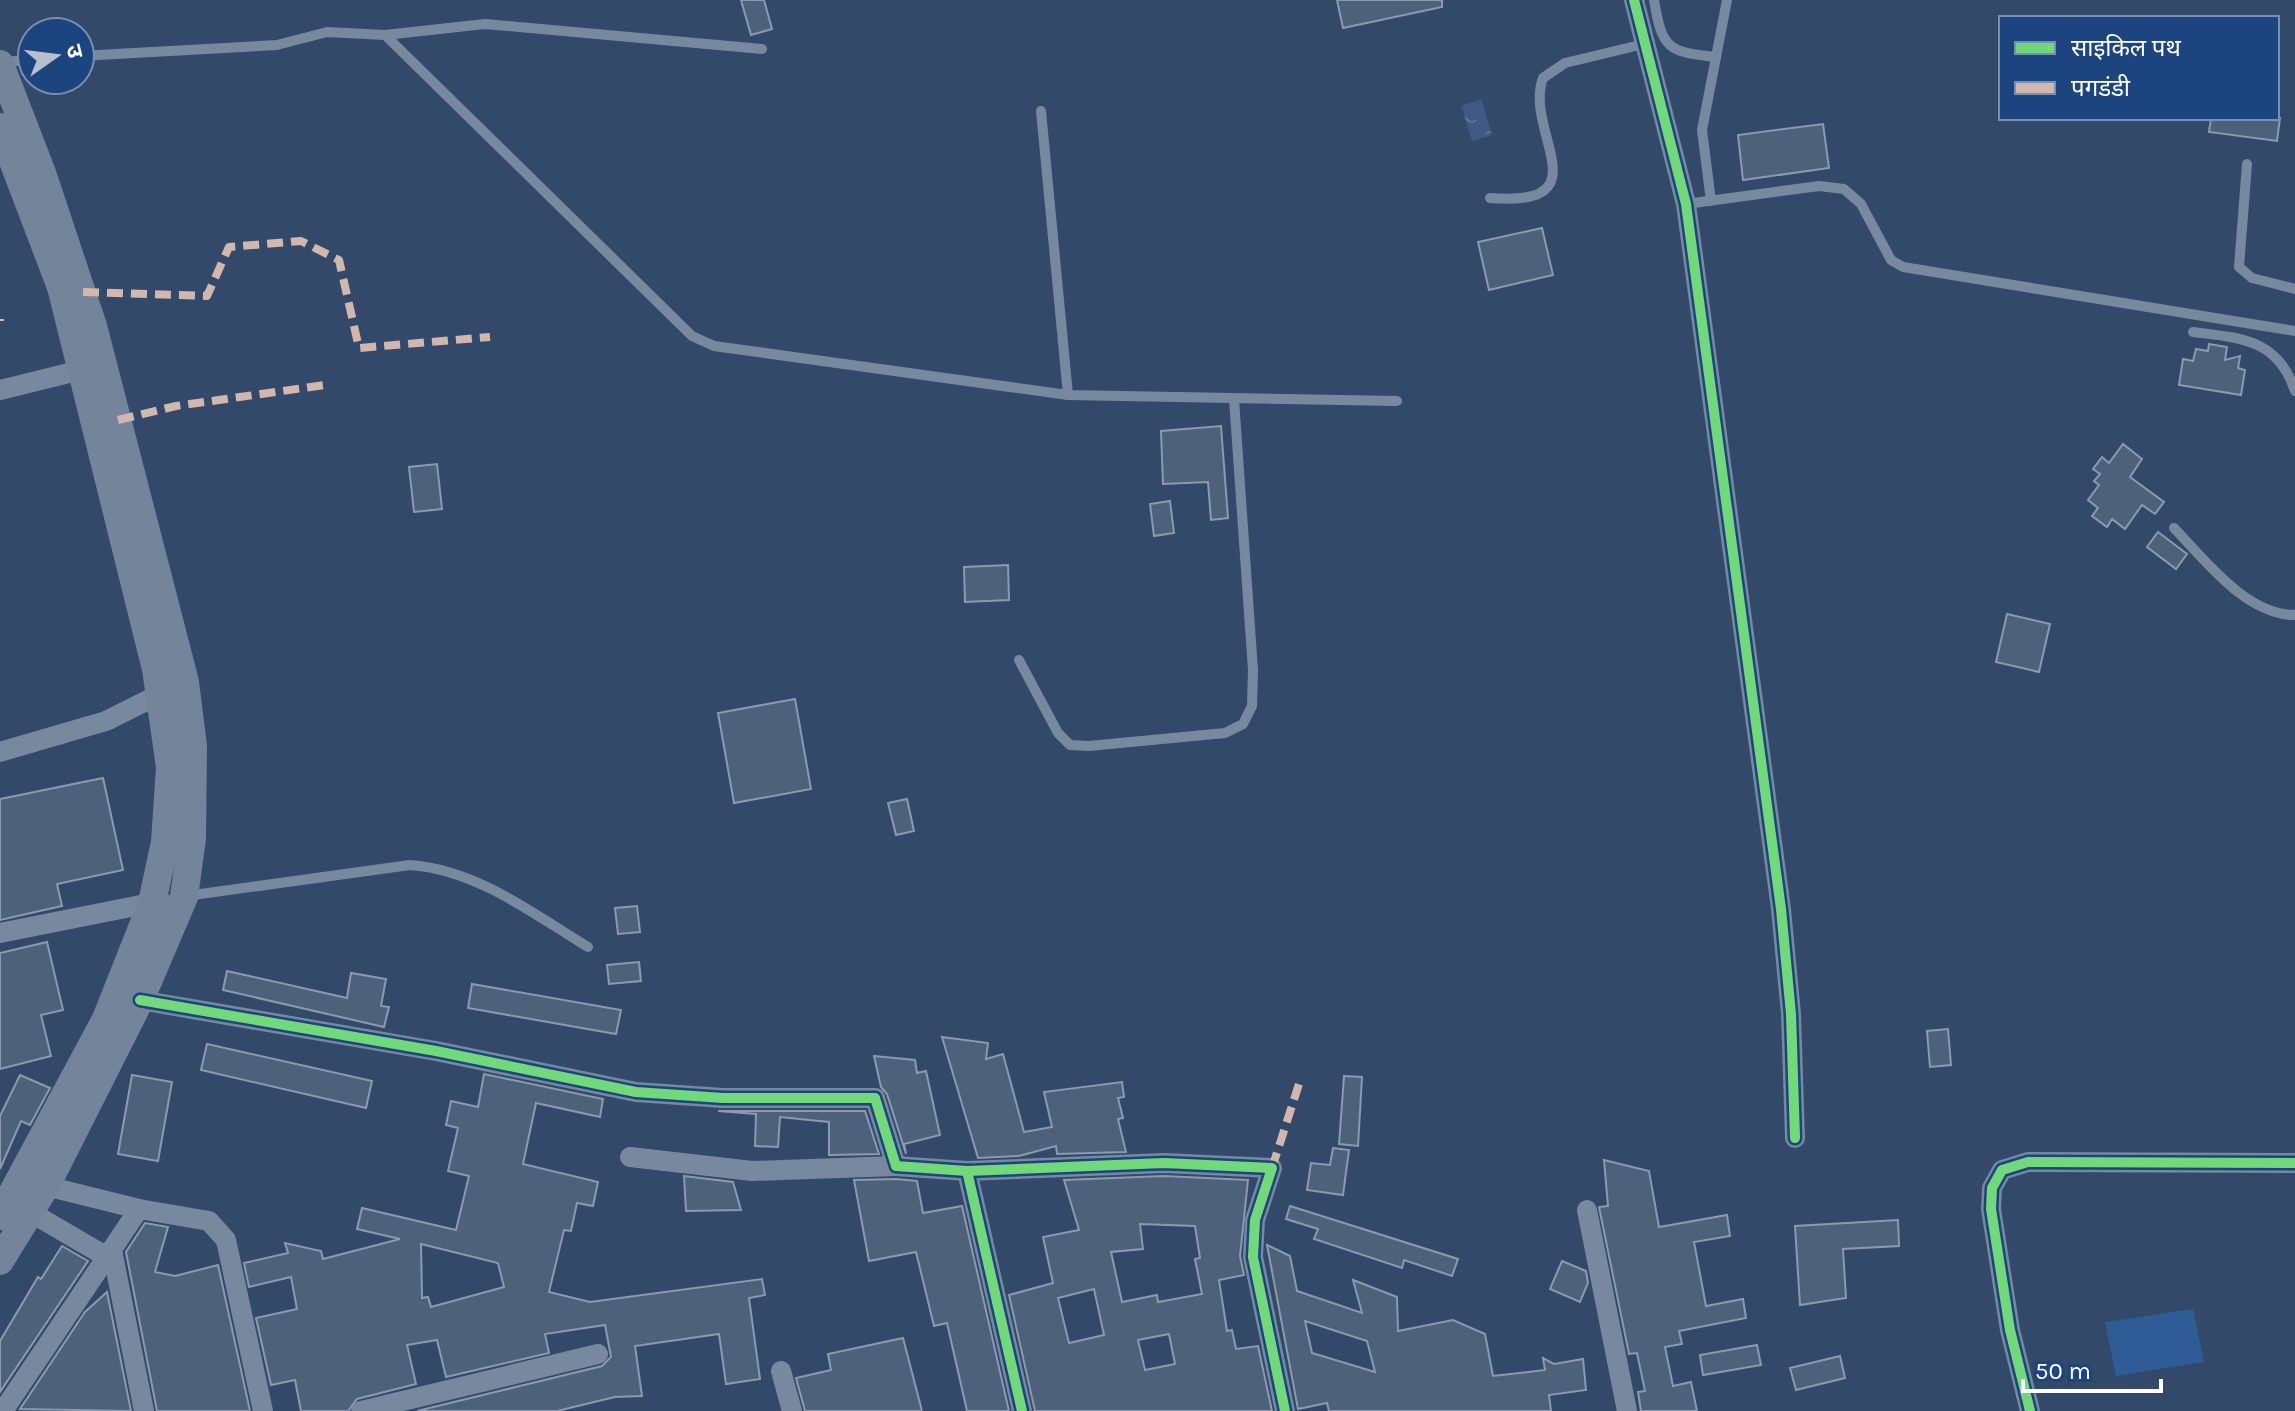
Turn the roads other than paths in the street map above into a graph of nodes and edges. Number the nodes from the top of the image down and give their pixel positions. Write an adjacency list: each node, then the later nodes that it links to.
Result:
1 (1634, 0): 5 (street)
2 (1654, 0): 8 (lane)
3 (1727, 0): 8 (lane)
4 (385, 35): 6 (lane); 7 (lane); 22 (lane)
5 (1644, 44): 13 (lane); 15 (street)
6 (762, 49)
7 (96, 55)
8 (1716, 57): 14 (lane)
9 (0, 63): 30 (main road)
10 (1041, 111): 22 (lane)
11 (0, 127): 19 (main road)
12 (2247, 164): 16 (lane)
13 (1490, 198)
14 (1711, 201): 15 (lane); 17 (lane)
15 (1686, 204): 35 (street)
16 (2295, 289)
17 (2295, 331)
18 (2193, 332): 21 (lane)
19 (81, 370): 20 (street); 28 (main road)
20 (0, 390)
21 (2295, 391)
22 (1068, 395): 23 (lane)
23 (1234, 399): 24 (lane); 27 (lane)
24 (1397, 401)
25 (2174, 528): 26 (lane)
26 (2295, 615)
27 (1019, 660)
28 (160, 694): 29 (street); 31 (main road)
29 (0, 752)
30 (184, 897): 31 (street); 33 (lane); 34 (main road)
31 (152, 903): 32 (street); 44 (main road)
32 (0, 933)
33 (588, 947)
34 (140, 1000): 38 (street); 40 (main road)
35 (1795, 1138)
36 (630, 1157): 38 (street)
37 (2295, 1163): 57 (street)
38 (896, 1166): 39 (street)
39 (967, 1171): 54 (street); 55 (street)
40 (46, 1186): 41 (street); 43 (main road)
41 (139, 1209): 45 (street); 51 (street)
42 (1587, 1210): 56 (street)
43 (30, 1212): 45 (street); 46 (main road)
44 (0, 1216)
45 (109, 1253): 49 (street); 50 (street)
46 (0, 1261)
47 (598, 1354): 52 (street)
48 (781, 1371): 53 (street)
49 (3, 1411)
50 (144, 1411)
51 (263, 1411)
52 (361, 1411)
53 (792, 1411)
54 (1022, 1411)
55 (1285, 1411)
56 (1627, 1411)
57 (2030, 1411)

